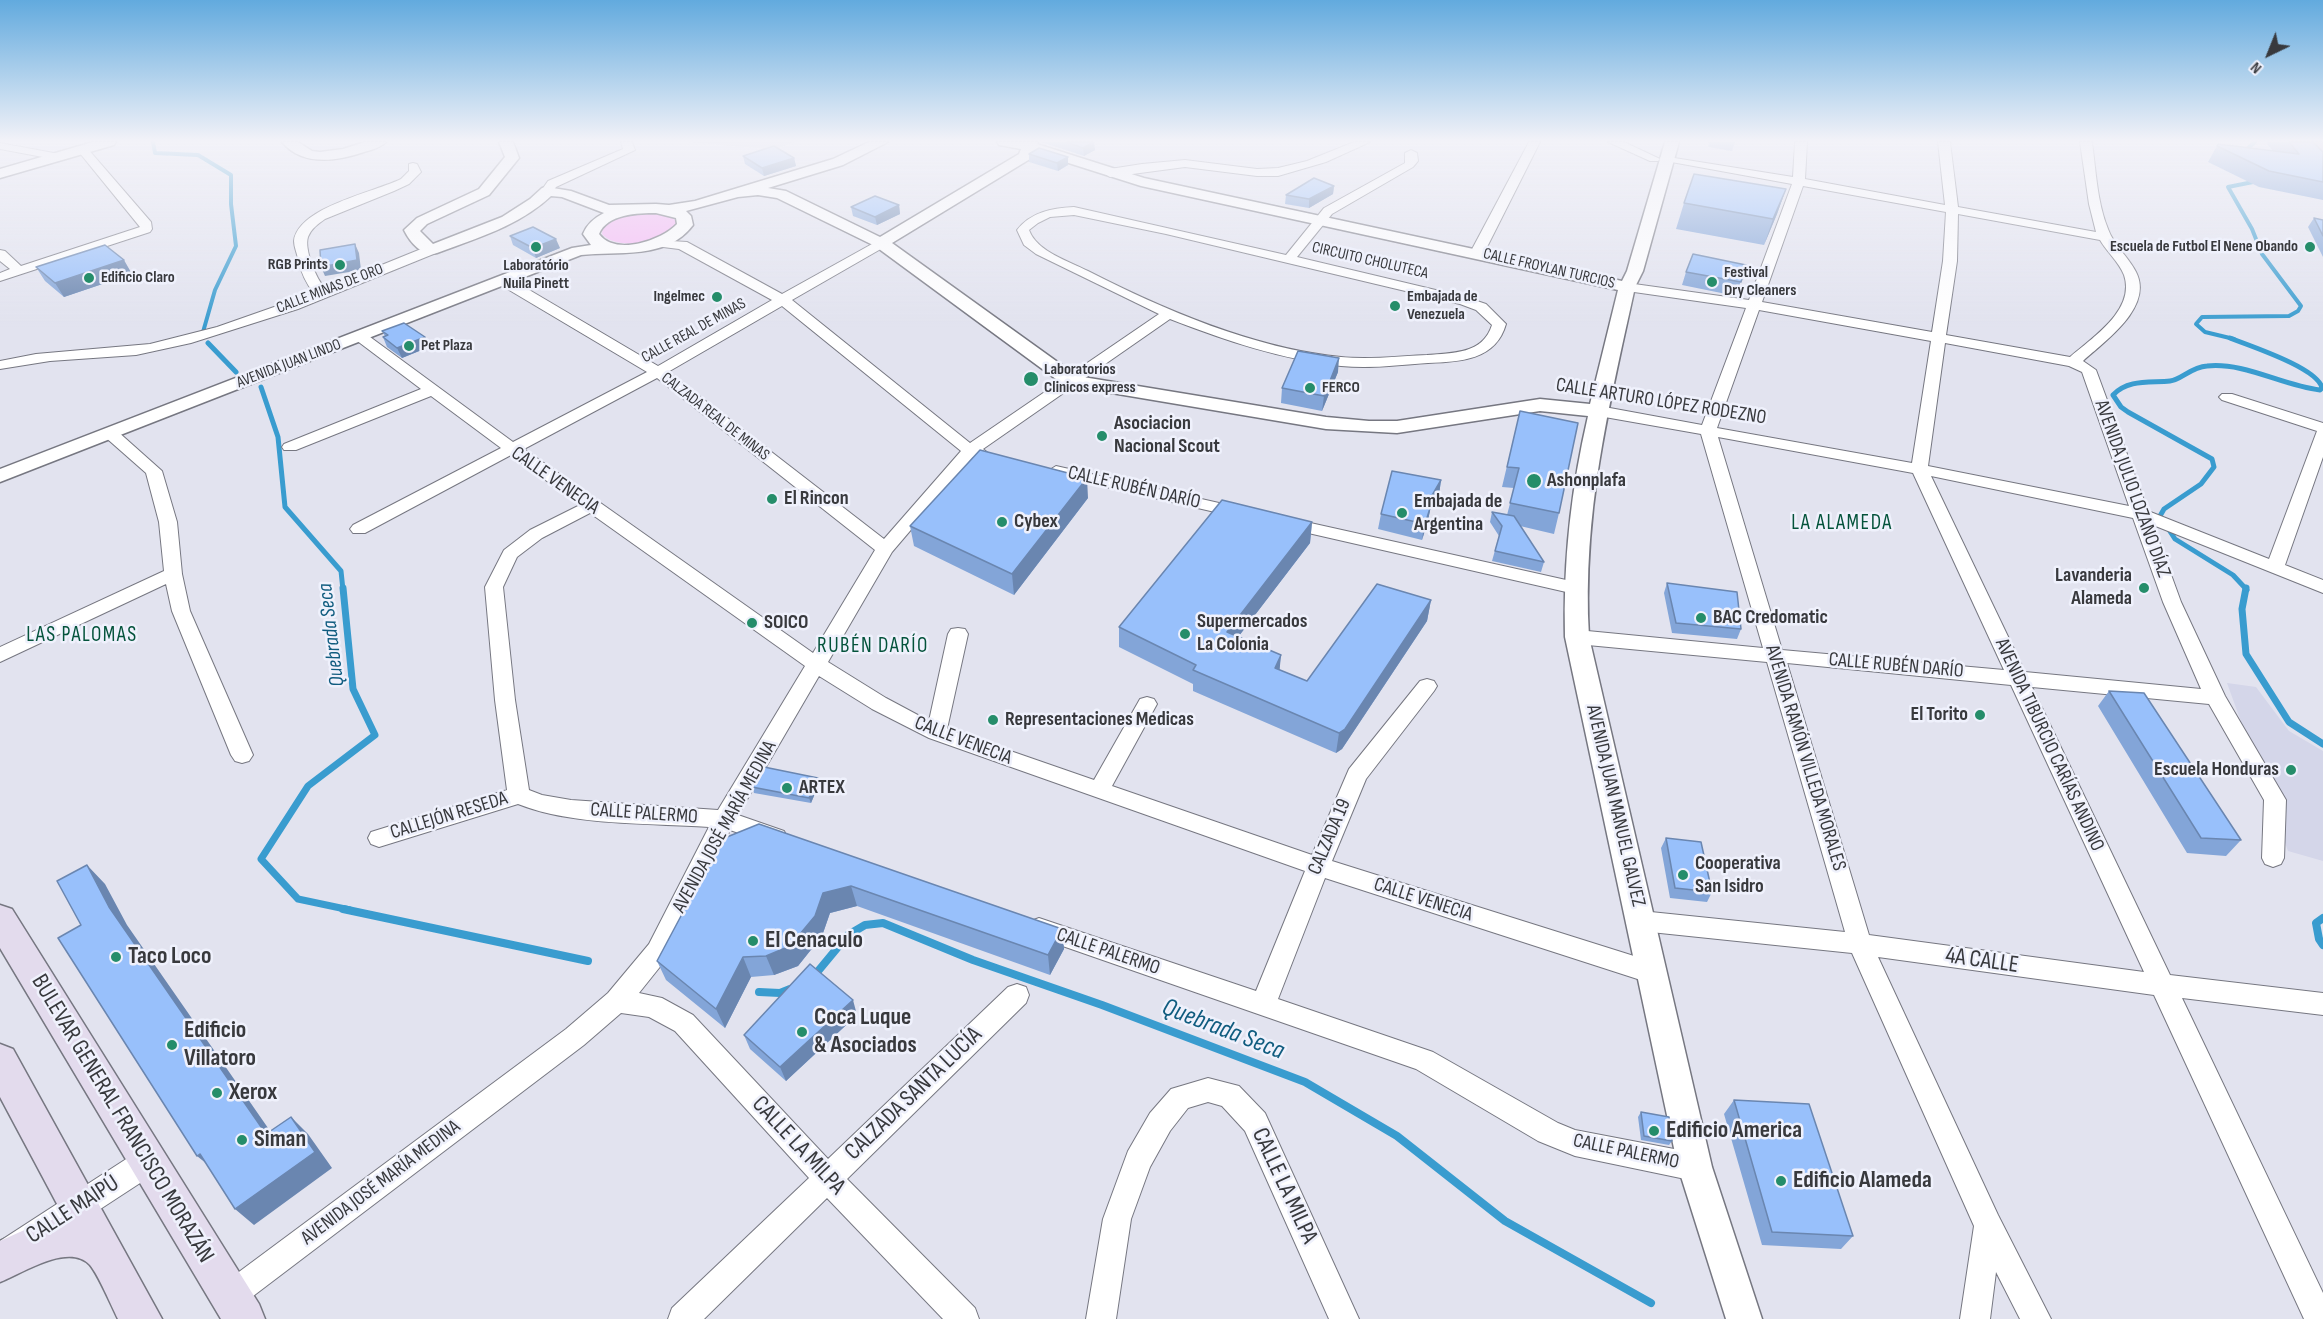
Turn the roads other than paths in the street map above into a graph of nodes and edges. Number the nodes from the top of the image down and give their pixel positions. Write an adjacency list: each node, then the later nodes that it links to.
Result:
1 (129, 204): 31 (street)
2 (348, 204): 35 (street)
3 (459, 204): 26 (street)
4 (535, 204): 26 (street, CALLE MINAS DE ORO)
5 (583, 204): 19 (street)
6 (704, 204): 18 (street)
7 (800, 204): 24 (street, CALLE ARTURO LÓPEZ RODEZNO)
8 (946, 204): 24 (street, CALLE REAL DE MINAS)
9 (1247, 204): 20 (street, CALLE FROYLAN TURCIOS)
10 (1341, 204): 20 (street)
11 (1503, 204): 28 (street)
12 (1651, 204): 34 (street, AVENIDA JUAN MANUEL GALVEZ)
13 (1791, 204): 37 (street)
14 (1917, 204): 17 (street)
15 (1951, 204): 17 (street)
16 (2096, 204): 21 (street)
17 (1952, 210): 21 (street); 40 (street)
18 (676, 213): 19 (street); 23 (street)
19 (600, 214): 22 (street)
20 (1320, 220): 28 (street, CALLE FROYLAN TURCIOS); 30 (street)
21 (2104, 237): 41 (street)
22 (592, 238): 25 (street); 27 (street, AVENIDA JUAN LINDO)
23 (680, 239): 25 (street, AVENIDA JUAN LINDO); 36 (street)
24 (881, 243): 36 (street, CALLE REAL DE MINAS); 44 (street, CALLE ARTURO LÓPEZ RODEZNO)
25 (609, 247): 27 (street, AVENIDA JUAN LINDO)
26 (431, 250): 35 (street, CALLE MINAS DE ORO)
27 (578, 251): 33 (street, AVENIDA JUAN LINDO)
28 (1477, 253): 34 (street, CALLE FROYLAN TURCIOS)
29 (0, 254): 31 (street)
30 (1289, 259): 38 (street, CIRCUITO CHOLUTECA); 38 (street, CIRCUITO CHOLUTECA)
31 (19, 271): 32 (street)
32 (0, 277)
33 (504, 281): 39 (street, AVENIDA JUAN LINDO); 43 (street, CALZADA REAL DE MINAS)
34 (1627, 287): 37 (street, CALLE FROYLAN TURCIOS); 47 (street, AVENIDA JUAN MANUEL GALVEZ)
35 (322, 293): 42 (street, CALLE MINAS DE ORO)
36 (784, 301): 43 (street, CALLE REAL DE MINAS); 54 (street)
37 (1755, 305): 40 (street, CALLE FROYLAN TURCIOS); 49 (street)
38 (1168, 314): 44 (street, AVENIDA JOSÉ MARÍA MEDINA)
39 (361, 337): 45 (street, CALLE VENECIA); 50 (street, AVENIDA JUAN LINDO)
40 (1938, 339): 41 (street, CALLE FROYLAN TURCIOS); 57 (street)
41 (2073, 362): 60 (street, AVENIDA JULIO LOZANO DÍAZ)
42 (0, 365)
43 (658, 372): 53 (street, CALLE REAL DE MINAS); 62 (street, CALZADA REAL DE MINAS)
44 (1071, 381): 47 (street, CALLE ARTURO LÓPEZ RODEZNO); 54 (street, AVENIDA JOSÉ MARÍA MEDINA)
45 (432, 390): 52 (street); 53 (street, CALLE VENECIA)
46 (2227, 397): 48 (street)
47 (1599, 411): 49 (street, CALLE ARTURO LÓPEZ RODEZNO); 66 (street, AVENIDA JUAN MANUEL GALVEZ)
48 (2323, 429)
49 (1708, 431): 57 (street, CALLE ARTURO LÓPEZ RODEZNO); 69 (street, AVENIDA RAMÓN VILLEDA MORALES)
50 (110, 433): 58 (street, AVENIDA JUAN LINDO); 64 (street)
51 (2323, 434): 63 (street)
52 (290, 447)
53 (512, 450): 59 (street, CALLE VENECIA); 61 (street, CALLE REAL DE MINAS)
54 (970, 451): 55 (street); 62 (street, AVENIDA JOSÉ MARÍA MEDINA)
55 (993, 457)
56 (1039, 467): 66 (street, CALLE RUBÉN DARÍO)
57 (1919, 469): 60 (street, CALLE ARTURO LÓPEZ RODEZNO); 72 (street, AVENIDA TIBURCIO CARÍAS ANDINO)
58 (0, 476)
59 (591, 506): 71 (street, CALLE VENECIA); 79 (street)
60 (2156, 521): 63 (street, CALLE ARTURO LÓPEZ RODEZNO); 74 (street, AVENIDA JULIO LOZANO DÍAZ)
61 (359, 529)
62 (885, 549): 71 (street, AVENIDA JOSÉ MARÍA MEDINA)
63 (2274, 568): 65 (street, CALLE ARTURO LÓPEZ RODEZNO)
64 (174, 574): 70 (street); 77 (street)
65 (2323, 587)
66 (1575, 588): 68 (street, AVENIDA JUAN MANUEL GALVEZ)
67 (958, 634): 76 (street)
68 (1577, 636): 69 (street, CALLE RUBÉN DARÍO); 87 (street, AVENIDA JUAN MANUEL GALVEZ)
69 (1774, 654): 72 (street, CALLE RUBÉN DARÍO); 88 (street, AVENIDA RAMÓN VILLEDA MORALES)
70 (0, 655)
71 (818, 664): 76 (street, CALLE VENECIA); 80 (street, AVENIDA JOSÉ MARÍA MEDINA)
72 (2016, 677): 74 (street, CALLE RUBÉN DARÍO); 90 (street, AVENIDA TIBURCIO CARÍAS ANDINO)
73 (1427, 686): 84 (street, CALZADA 19)
74 (2215, 697): 83 (street, AVENIDA JULIO LOZANO DÍAZ)
75 (1147, 704): 78 (street)
76 (936, 733): 78 (street, CALLE VENECIA)
77 (242, 754)
78 (1099, 790): 84 (street, CALLE VENECIA)
79 (519, 795): 80 (street, CALLE PALERMO); 81 (street, CALLEJÓN RESEDA)
80 (724, 819): 82 (street, CALLE PALERMO); 92 (street, AVENIDA JOSÉ MARÍA MEDINA)
81 (379, 838)
82 (800, 845)
83 (2272, 858)
84 (1317, 866): 89 (street, CALLE VENECIA); 94 (street, CALZADA 19)
85 (0, 919): 96 (main road, BULEVAR GENERAL FRANCISCO MORAZÁN)
86 (1014, 919): 94 (street, CALLE PALERMO)
87 (1641, 921): 88 (street, 4A CALLE); 89 (street, AVENIDA JUAN MANUEL GALVEZ)
88 (1860, 944): 90 (street, 4A CALLE); 100 (street, AVENIDA RAMÓN VILLEDA MORALES)
89 (1653, 973): 97 (street, AVENIDA JUAN MANUEL GALVEZ)
90 (2162, 985): 93 (street, 4A CALLE); 112 (street, AVENIDA TIBURCIO CARÍAS ANDINO)
91 (1017, 995): 98 (street, CALZADA SANTA LUCÍA)
92 (617, 1001): 98 (street, CALLE LA MILPA); 103 (street, AVENIDA JOSÉ MARÍA MEDINA)
93 (2323, 1004)
94 (1263, 1005): 97 (street, CALLE PALERMO)
95 (0, 1061): 99 (main road)
96 (147, 1162): 99 (street, CALLE MAIPÚ); 103 (main road, BULEVAR GENERAL FRANCISCO MORAZÁN)
97 (1695, 1167): 109 (street, AVENIDA JUAN MANUEL GALVEZ)
98 (827, 1178): 105 (street, CALZADA SANTA LUCÍA); 106 (street, CALLE LA MILPA)
99 (79, 1206): 101 (main road); 102 (street, CALLE MAIPÚ)
100 (1988, 1225): 110 (street); 111 (street, AVENIDA RAMÓN VILLEDA MORALES)
101 (104, 1250): 102 (main road); 104 (main road)
102 (0, 1260)
103 (237, 1307)
104 (141, 1319)
105 (682, 1319)
106 (964, 1319)
107 (1101, 1319): 108 (street, CALLE LA MILPA)
108 (1344, 1319)
109 (1744, 1319)
110 (1975, 1319)
111 (2036, 1319)
112 (2320, 1319)

